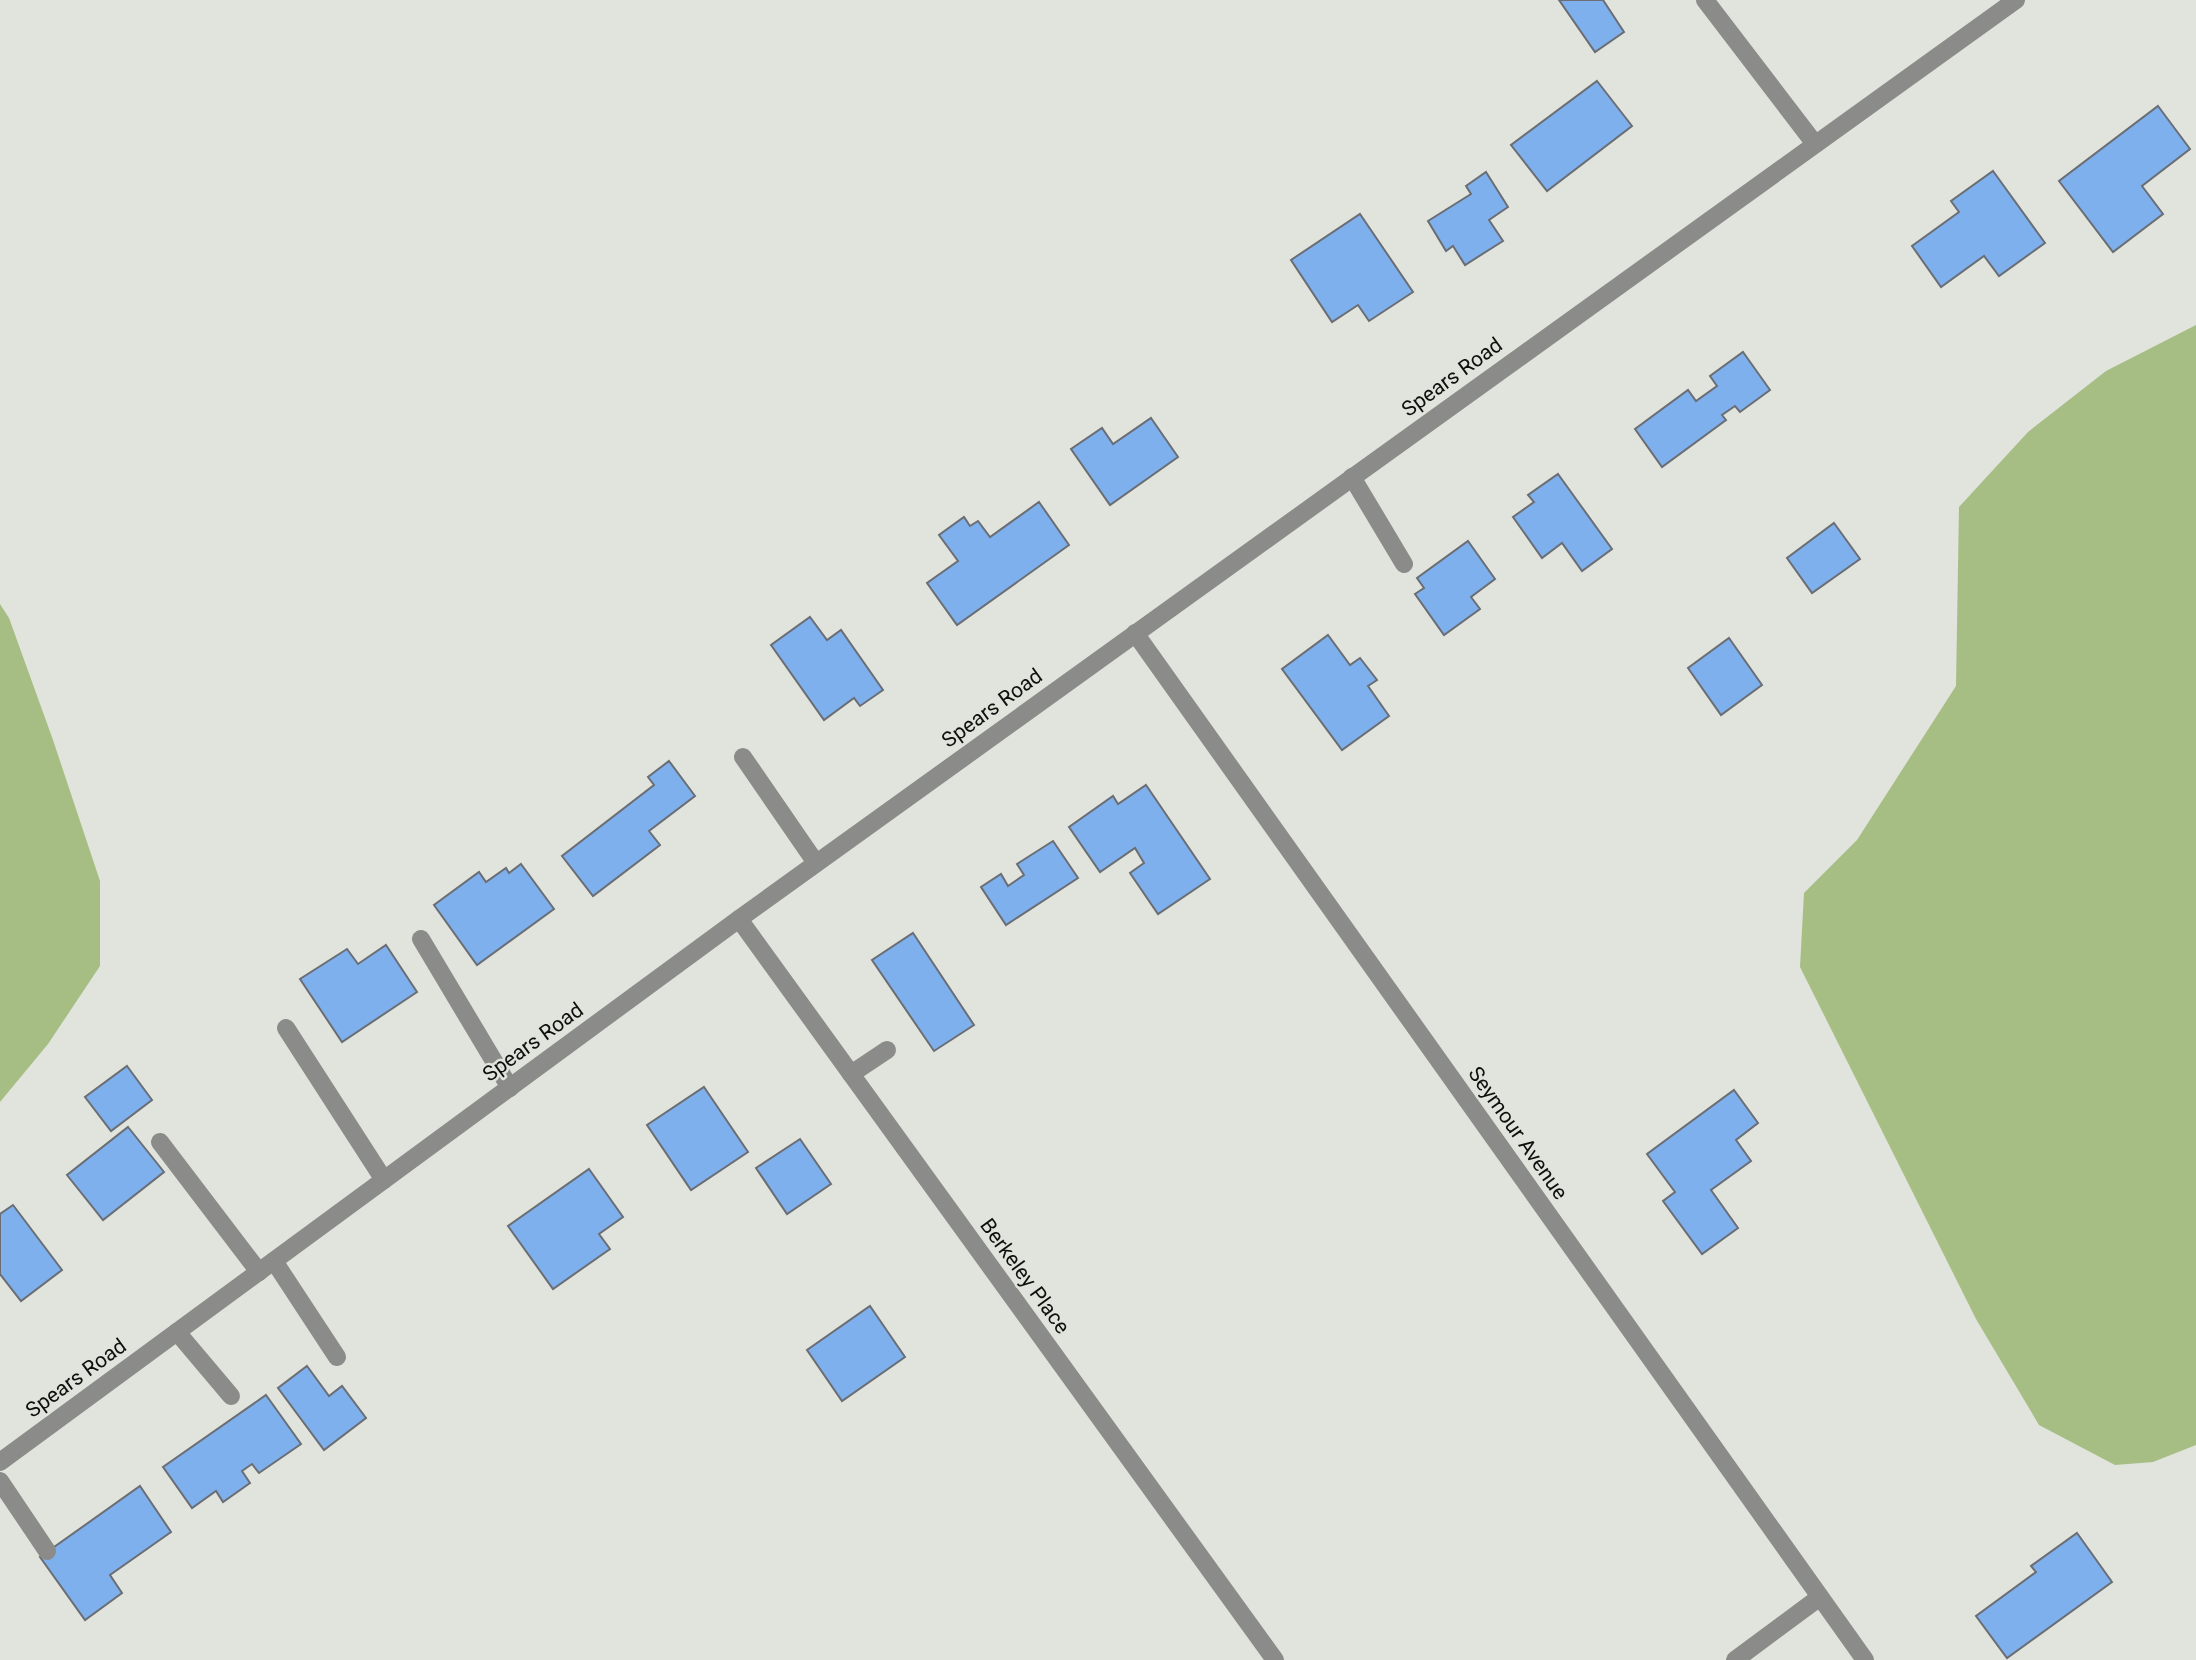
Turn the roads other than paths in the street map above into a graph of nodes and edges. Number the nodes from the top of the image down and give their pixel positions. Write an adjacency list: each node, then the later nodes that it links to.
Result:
1 (1705, 0): 3 (street)
2 (2016, 0): 3 (street, Spears Road)
3 (1815, 144): 4 (street, Spears Road)
4 (1352, 477): 5 (street); 6 (street, Spears Road)
5 (1404, 564)
6 (1135, 633): 8 (street, Spears Road); 25 (street, Seymour Avenue)
7 (743, 758): 8 (street)
8 (816, 863): 9 (street, Spears Road)
9 (739, 919): 13 (street, Berkeley Place); 14 (street, Spears Road)
10 (421, 939): 14 (street)
11 (286, 1028): 16 (street)
12 (887, 1050): 13 (street)
13 (851, 1074): 26 (street, Berkeley Place)
14 (510, 1088): 16 (street, Spears Road)
15 (160, 1142): 18 (street)
16 (384, 1180): 17 (street, Spears Road)
17 (274, 1261): 18 (street, Spears Road); 20 (street)
18 (258, 1272): 19 (street, Spears Road)
19 (177, 1332): 21 (street); 22 (street, Spears Road)
20 (337, 1357)
21 (231, 1396)
22 (0, 1462)
23 (0, 1481): 24 (street)
24 (47, 1551)
25 (1819, 1597): 27 (street); 28 (street, Seymour Avenue)
26 (1275, 1660)
27 (1735, 1660)
28 (1865, 1660)

